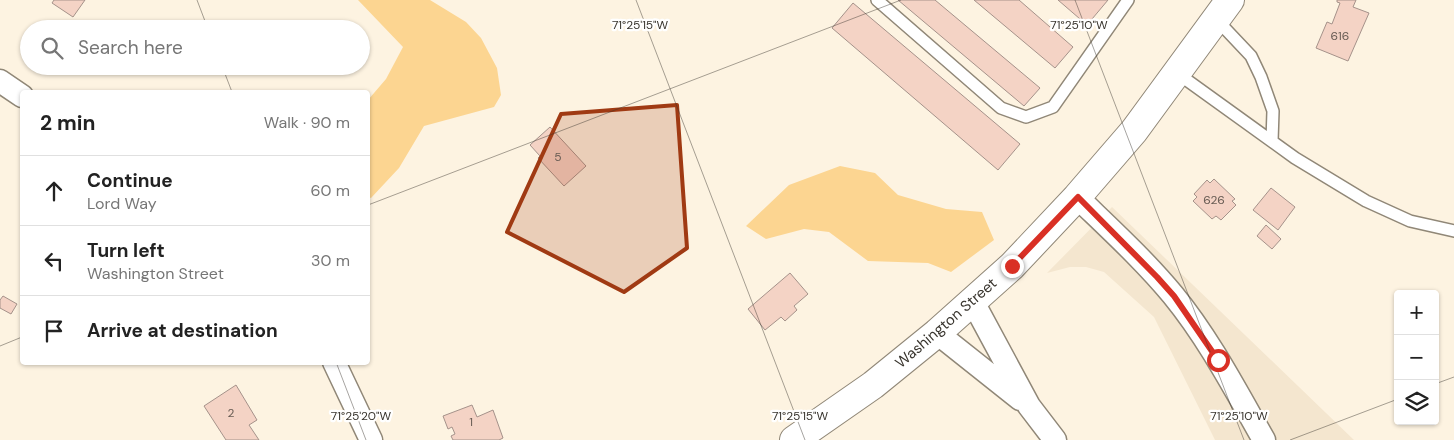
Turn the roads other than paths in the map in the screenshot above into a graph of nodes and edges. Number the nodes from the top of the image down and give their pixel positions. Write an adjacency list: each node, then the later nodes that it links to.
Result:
1 (877, 0): 2 (lane)
2 (1128, 0)
3 (1223, 9): 4 (main road, Washington Street); 7 (lane)
4 (1177, 73): 7 (lane); 8 (main road, Washington Street)
5 (0, 81): 6 (street)
6 (20, 95)
7 (1272, 141): 9 (lane)
8 (1078, 197): 10 (main road, Washington Street); 17 (street)
9 (1454, 231)
10 (973, 302): 11 (main road, Washington Street); 13 (street)
11 (937, 333): 13 (street); 15 (main road, Washington Street)
12 (335, 365): 14 (street)
13 (1029, 406): 16 (street)
14 (371, 440)
15 (794, 440)
16 (1055, 440)
17 (1264, 440)

